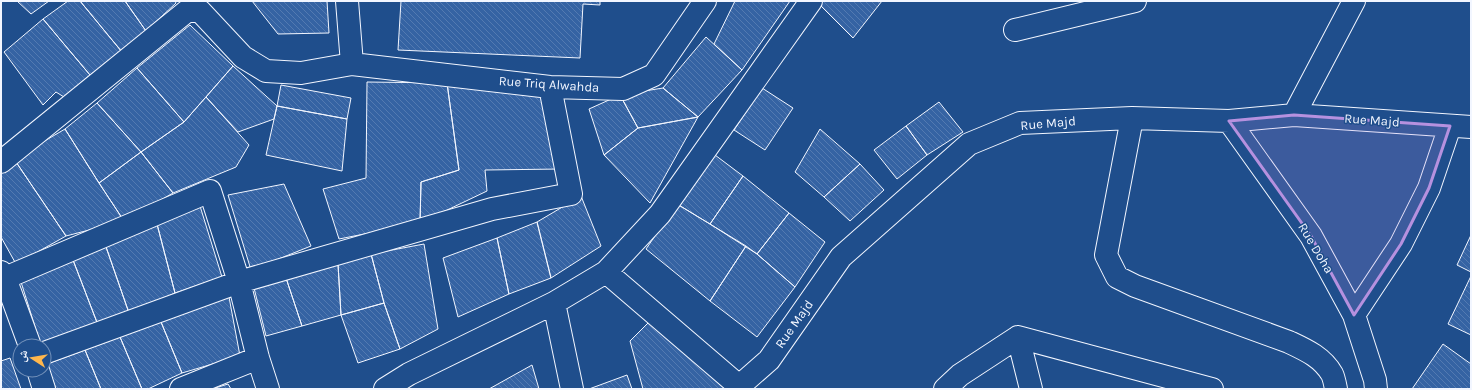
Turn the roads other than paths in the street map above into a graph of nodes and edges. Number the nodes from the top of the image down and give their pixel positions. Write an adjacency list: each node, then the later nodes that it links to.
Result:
1 (347, 1): 7 (street)
2 (705, 1): 8 (street, Rue Triq Alwahda)
3 (812, 1): 14 (street)
4 (1135, 1): 6 (street)
5 (1354, 1): 9 (street)
6 (1015, 30)
7 (352, 64): 8 (street, Rue Triq Alwahda); 13 (street, Rue Triq Alwahda)
8 (550, 87): 16 (street)
9 (1294, 115): 11 (street, Rue Majd); 12 (street, Rue Majd)
10 (1132, 118): 11 (street, Rue Majd); 24 (street, Rue Majd); 33 (street)
11 (1228, 121): 18 (street, Rue Doha)
12 (1460, 126): 18 (street)
13 (1, 162)
14 (606, 272): 17 (street); 24 (street)
15 (3, 275): 16 (street); 20 (street)
16 (239, 282): 21 (street); 22 (street)
17 (554, 304): 28 (street); 29 (street)
18 (1354, 315): 34 (street, Rue Doha)
19 (1018, 337): 30 (street); 31 (street); 32 (street)
20 (27, 338)
21 (52, 350)
22 (258, 358): 26 (street); 27 (street)
23 (41, 378): 25 (street)
24 (737, 387)
25 (44, 389)
26 (181, 389)
27 (268, 389)
28 (385, 389)
29 (572, 389)
30 (946, 389)
31 (1031, 389)
32 (1212, 389)
33 (1336, 389)
34 (1376, 389)

